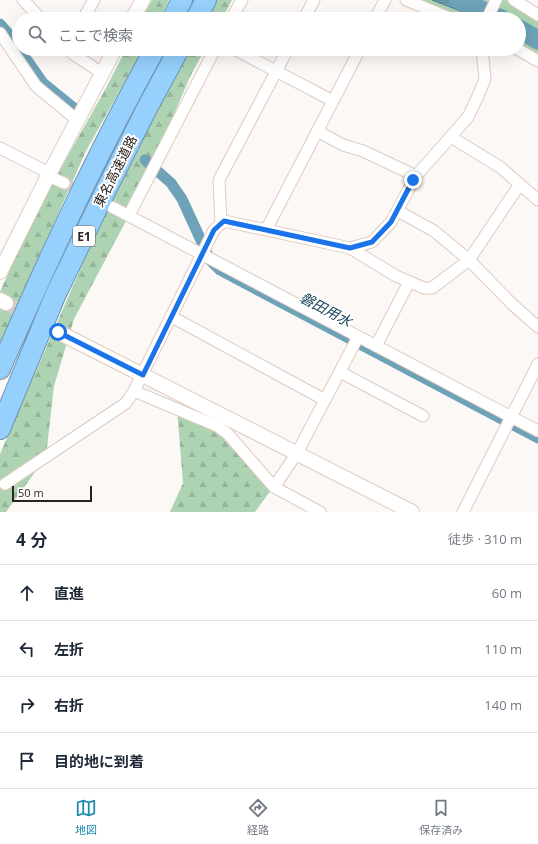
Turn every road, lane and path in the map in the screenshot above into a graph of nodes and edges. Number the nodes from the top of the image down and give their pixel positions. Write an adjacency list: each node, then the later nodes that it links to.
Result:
1 (23, 0): 12 (street)
2 (94, 0): 13 (street)
3 (143, 0): 14 (street)
4 (182, 0): 15 (highway)
5 (206, 0): 16 (highway)
6 (242, 0): 17 (street)
7 (314, 0): 18 (street)
8 (385, 0): 19 (street)
9 (406, 0): 20 (street)
10 (496, 0): 21 (street)
11 (514, 0): 22 (street)
12 (34, 12)
13 (87, 12)
14 (136, 12)
15 (176, 12)
16 (200, 12)
17 (235, 12)
18 (308, 12)
19 (379, 12)
20 (435, 12)
21 (490, 12)
22 (538, 15)
23 (0, 33): 24 (street)
24 (12, 51)
25 (526, 54): 36 (street)
26 (16, 56): 40 (street)
27 (76, 56): 38 (street)
28 (111, 56): 38 (street)
29 (151, 56): 65 (highway, 東名高速道路 / E1)
30 (175, 56): 72 (highway, 東名高速道路 / E1)
31 (212, 56): 51 (street)
32 (247, 56): 37 (street)
33 (285, 56): 37 (street)
34 (356, 56): 39 (street)
35 (483, 56): 42 (street)
36 (538, 61)
37 (277, 72): 39 (street); 52 (street)
38 (102, 73): 40 (street)
39 (333, 101): 41 (street)
40 (77, 120): 44 (street)
41 (318, 131): 45 (street); 53 (street)
42 (451, 137): 45 (street); 47 (street)
43 (0, 148): 44 (street)
44 (49, 174): 46 (street); 57 (street)
45 (416, 176): 50 (street)
46 (64, 183)
47 (520, 184): 48 (street); 56 (street)
48 (538, 200)
49 (112, 207): 51 (street)
50 (398, 211): 54 (street); 56 (street)
51 (129, 215): 55 (street)
52 (221, 224): 53 (street); 55 (street)
53 (266, 230): 54 (street)
54 (350, 248): 58 (street)
55 (203, 255): 59 (street); 62 (street)
56 (469, 260): 58 (street); 60 (street)
57 (0, 272)
58 (409, 282): 63 (street)
59 (172, 317): 67 (street); 69 (street)
60 (538, 327)
61 (58, 332): 67 (street)
62 (358, 337): 63 (street); 66 (street)
63 (376, 346): 71 (street)
64 (538, 364): 71 (street)
65 (0, 369)
66 (340, 372): 69 (street); 70 (street)
67 (143, 375): 68 (street); 74 (street)
68 (134, 391): 75 (street); 76 (street)
69 (325, 400): 74 (street)
70 (423, 416)
71 (512, 417): 73 (street); 79 (street)
72 (0, 429)
73 (538, 431)
74 (297, 453): 76 (street); 78 (street)
75 (5, 484)
76 (274, 488): 77 (street)
77 (320, 512)
78 (412, 512)
79 (463, 512)

